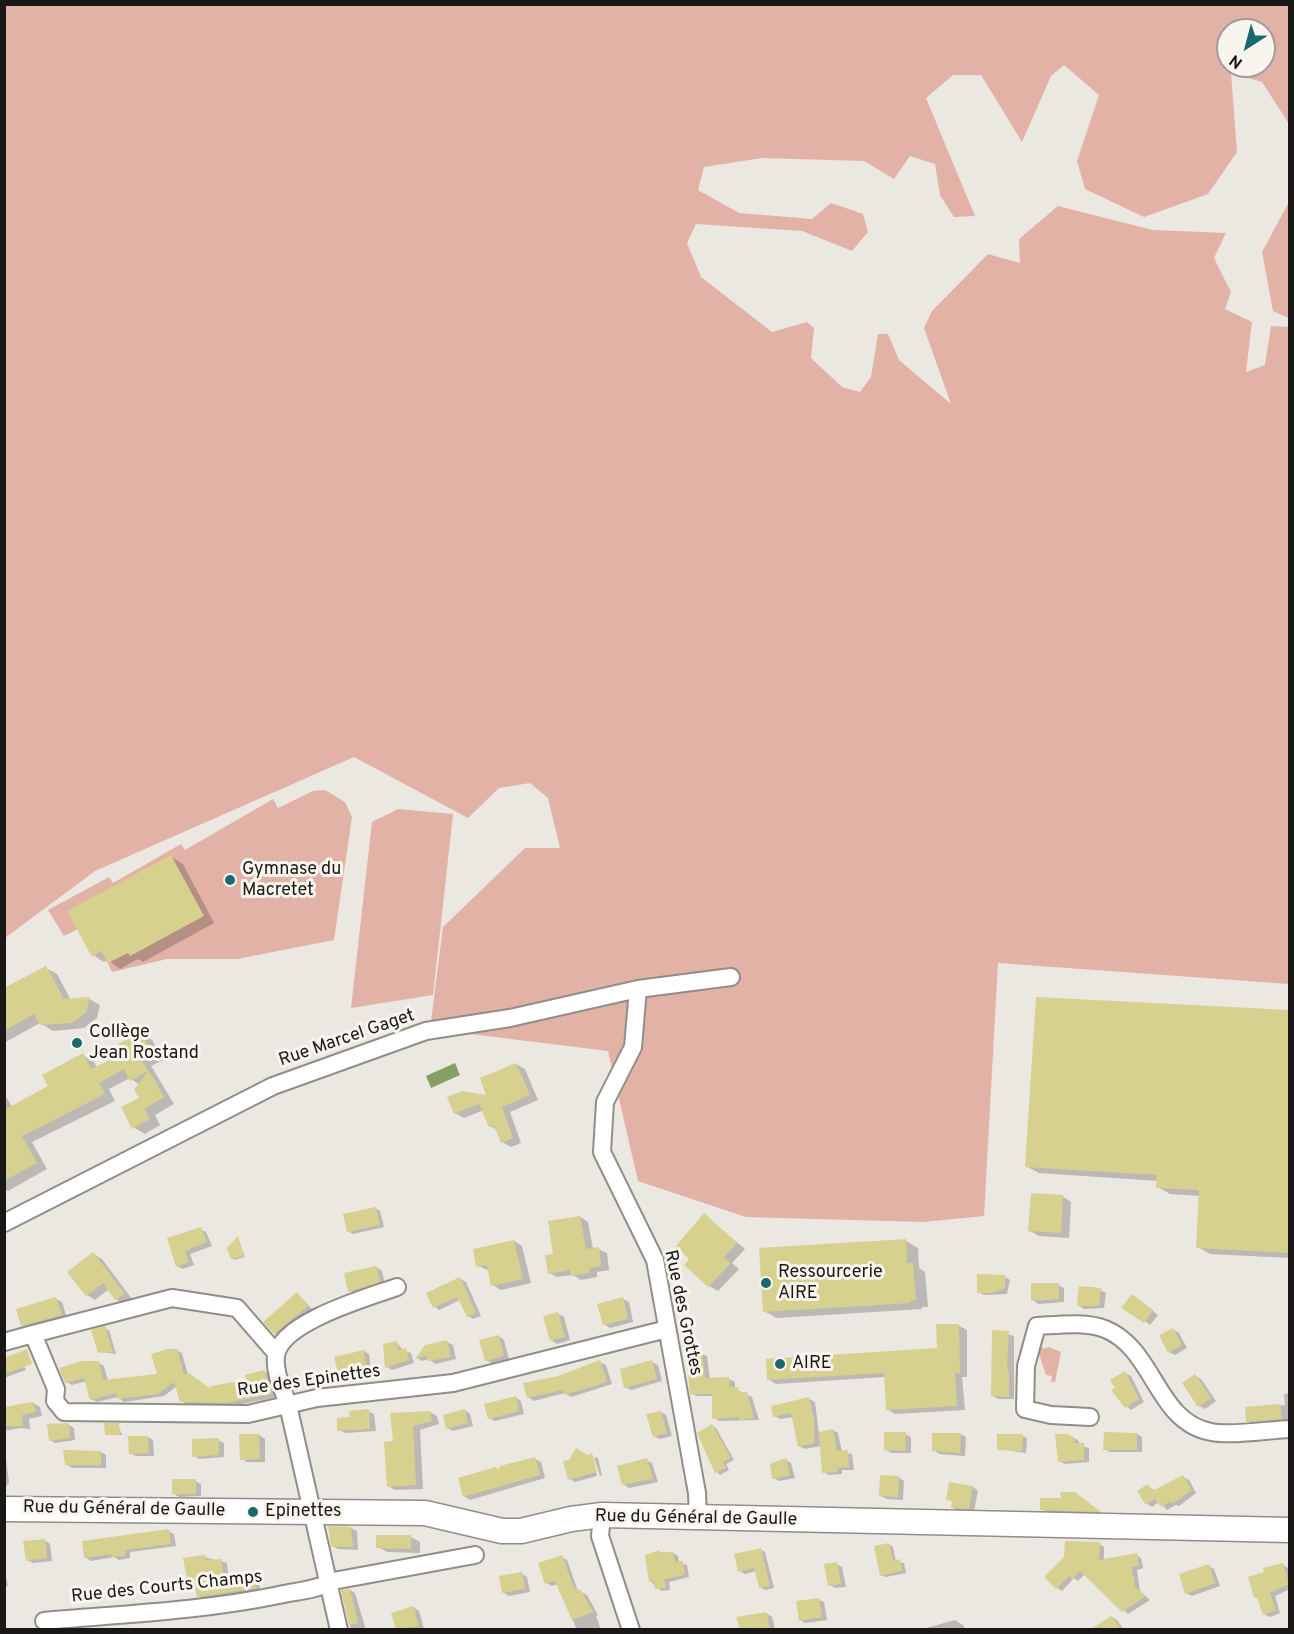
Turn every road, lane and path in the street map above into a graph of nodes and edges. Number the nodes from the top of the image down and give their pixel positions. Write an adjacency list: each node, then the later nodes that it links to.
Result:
1 (731, 976): 2 (street, Rue Marcel Gaget)
2 (638, 989): 3 (street, Rue Marcel Gaget); 5 (street, Rue des Grottes)
3 (4, 1223)
4 (397, 1287): 8 (street)
5 (667, 1329): 9 (street, Rue des Epinettes); 15 (street, Rue des Grottes)
6 (33, 1334): 7 (street); 8 (street); 9 (street, Rue des Epinettes)
7 (4, 1342)
8 (276, 1353): 9 (street)
9 (288, 1405): 13 (street)
10 (1090, 1417): 11 (street)
11 (1290, 1429)
12 (4, 1509): 13 (main road, Rue du Général de Gaulle)
13 (312, 1513): 14 (main road, Rue du Général de Gaulle); 18 (street)
14 (602, 1515): 15 (main road, Rue du Général de Gaulle); 21 (street)
15 (698, 1518): 16 (main road, Rue du Général de Gaulle)
16 (1290, 1530)
17 (475, 1555): 18 (street, Rue des Courts Champs)
18 (328, 1583): 19 (street, Rue des Courts Champs); 20 (street)
19 (44, 1621)
20 (339, 1629)
21 (631, 1629)

